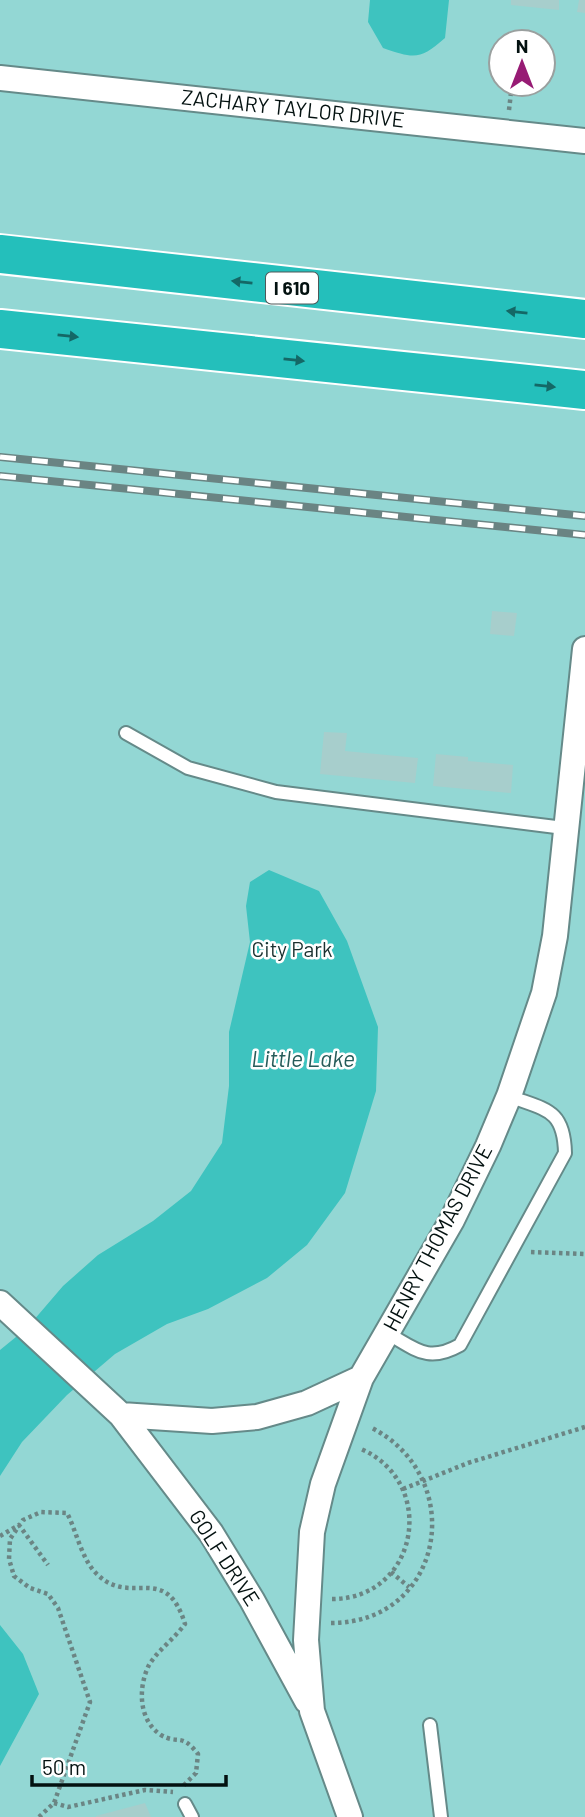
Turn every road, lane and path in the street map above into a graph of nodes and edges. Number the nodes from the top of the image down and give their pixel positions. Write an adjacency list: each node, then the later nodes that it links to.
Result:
1 (0, 78): 2 (street, ZACHARY TAYLOR DRIVE)
2 (585, 141)
3 (0, 254): 4 (highway, I 610, one-way to 3)
4 (585, 319)
5 (0, 329): 6 (highway, one-way to 6)
6 (585, 390)
7 (585, 649): 9 (street, HENRY THOMAS DRIVE)
8 (126, 733): 9 (lane)
9 (572, 819): 10 (street, HENRY THOMAS DRIVE)
10 (509, 1096): 11 (lane); 14 (street, HENRY THOMAS DRIVE)
11 (513, 1251): 12 (path); 14 (lane)
12 (585, 1254)
13 (0, 1303): 16 (street, GOLF DRIVE)
14 (387, 1333): 15 (street, HENRY THOMAS DRIVE)
15 (361, 1378): 16 (street); 18 (street, HENRY THOMAS DRIVE)
16 (121, 1415): 27 (street, GOLF DRIVE)
17 (585, 1427): 19 (path)
18 (342, 1428): 19 (path); 20 (path); 26 (street, HENRY THOMAS DRIVE)
19 (424, 1479): 20 (path); 25 (path)
20 (403, 1489): 24 (path)
21 (19, 1525): 22 (path); 23 (path); 29 (path); 29 (path)
22 (0, 1536)
23 (48, 1565)
24 (391, 1572): 25 (path); 26 (path)
25 (409, 1587): 26 (path)
26 (307, 1611): 27 (street, HENRY THOMAS DRIVE)
27 (312, 1711): 33 (street, HENRY THOMAS DRIVE)
28 (430, 1725): 34 (lane)
29 (54, 1802): 31 (path)
30 (185, 1804): 32 (lane)
31 (39, 1817)
32 (192, 1817)
33 (350, 1817)
34 (439, 1817)

